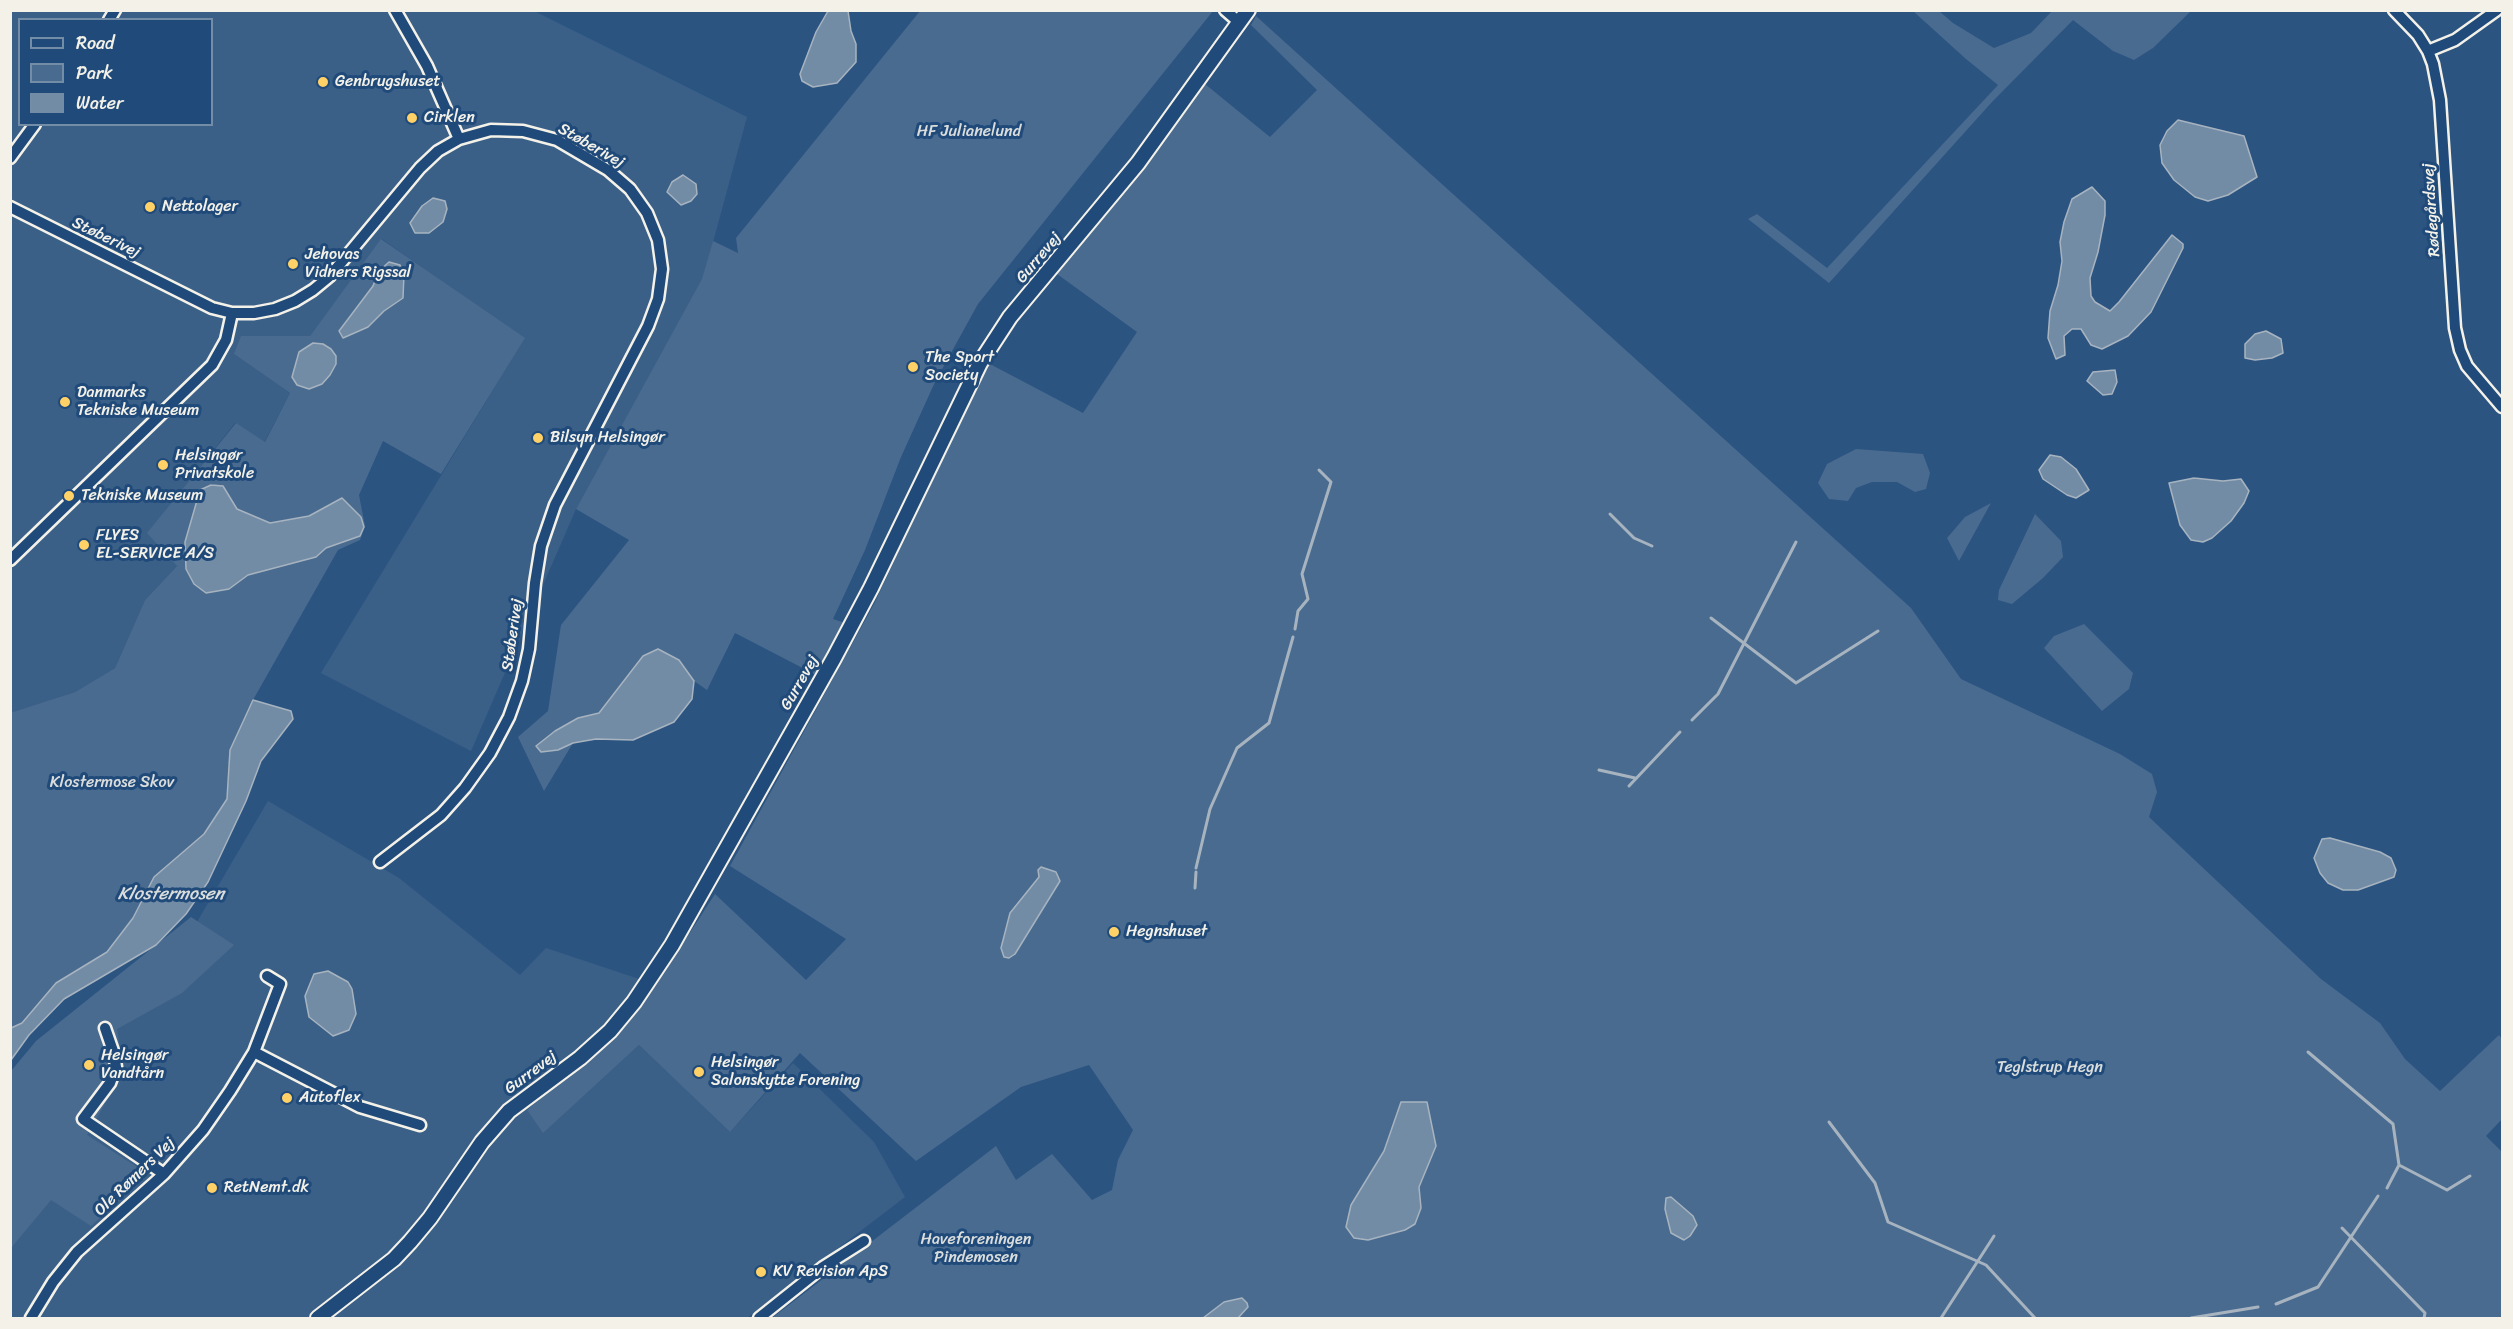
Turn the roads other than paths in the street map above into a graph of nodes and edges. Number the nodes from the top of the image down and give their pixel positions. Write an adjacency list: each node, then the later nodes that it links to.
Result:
1 (395, 10): 9 (street)
2 (1225, 10): 6 (street)
3 (1248, 10): 6 (street, Gurrevej)
4 (2394, 10): 7 (street, Rødegårdsvej)
5 (2497, 10): 7 (street)
6 (1240, 23): 23 (street, Gurrevej)
7 (2428, 51): 13 (street, Rødegårdsvej)
8 (33, 126): 10 (street)
9 (459, 139): 12 (street, Støberivej); 15 (street, Støberivej)
10 (10, 158)
11 (10, 207): 12 (street, Støberivej)
12 (232, 313): 14 (street)
13 (2502, 408)
14 (10, 560)
15 (380, 862)
16 (267, 975): 18 (street, Ole Rømers Vej)
17 (105, 1028): 20 (street)
18 (254, 1052): 19 (street); 20 (street, Ole Rømers Vej)
19 (420, 1125)
20 (164, 1174): 22 (street, Ole Rømers Vej)
21 (864, 1241): 24 (street)
22 (31, 1318)
23 (318, 1318)
24 (759, 1318)

